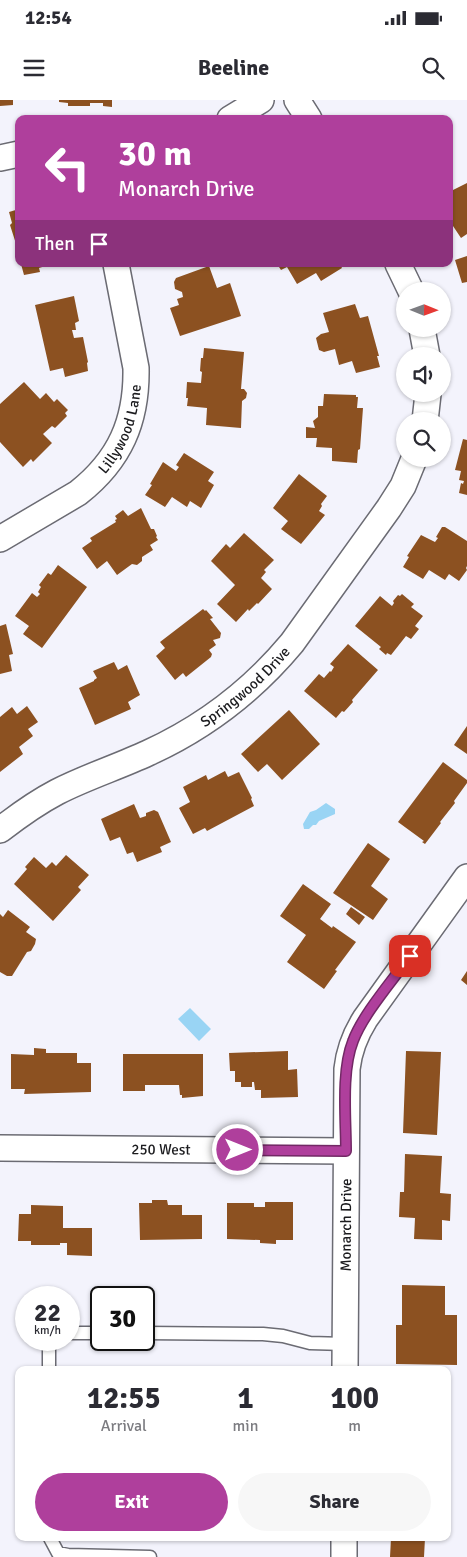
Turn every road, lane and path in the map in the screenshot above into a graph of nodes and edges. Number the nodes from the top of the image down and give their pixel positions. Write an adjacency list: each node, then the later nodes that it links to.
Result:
1 (261, 100): 3 (street)
2 (297, 100): 4 (street)
3 (237, 115)
4 (306, 115)
5 (15, 155): 6 (street)
6 (0, 158)
7 (117, 267): 11 (street, Lillywood Lane)
8 (399, 267): 9 (street)
9 (407, 282)
10 (410, 467): 12 (street, Springwood Drive)
11 (0, 539)
12 (0, 830)
13 (467, 877): 15 (street, Monarch Drive)
14 (3, 1148): 15 (street, 250 West)
15 (346, 1151): 17 (street, Monarch Drive)
16 (155, 1333): 17 (lane)
17 (345, 1344): 20 (street, Monarch Drive)
18 (49, 1351): 19 (lane)
19 (49, 1366)
20 (345, 1366)
21 (52, 1541): 23 (lane)
22 (344, 1541): 24 (street)
23 (150, 1557)
24 (344, 1557)

